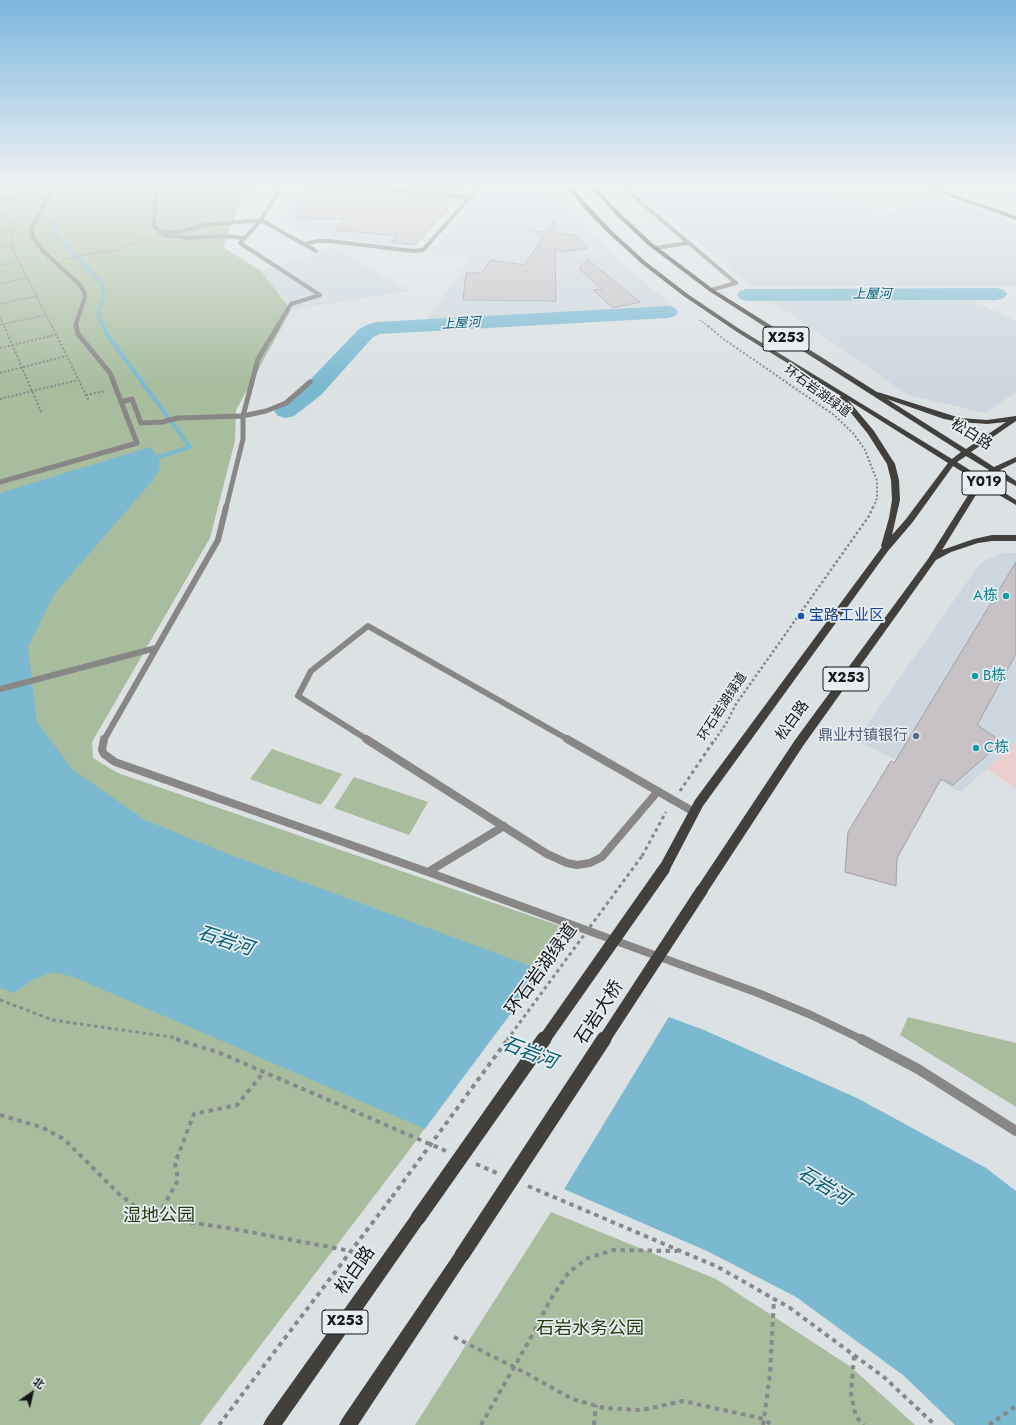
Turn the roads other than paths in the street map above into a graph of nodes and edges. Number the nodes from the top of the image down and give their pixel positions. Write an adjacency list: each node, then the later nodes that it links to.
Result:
1 (46, 254): 10 (lane)
2 (256, 254): 11 (lane)
3 (635, 254): 8 (main road, X253)
4 (663, 254): 6 (main road, 松白路 / X253)
5 (700, 254): 6 (lane)
6 (711, 290): 9 (main road, 松白路 / X253)
7 (310, 382): 11 (lane)
8 (829, 386): 15 (main road, X253); 22 (main road)
9 (864, 389): 12 (main road); 13 (main road, 松白路 / X253)
10 (121, 402): 11 (lane); 18 (lane)
11 (243, 416): 24 (lane)
12 (1016, 417): 13 (main road, 松白路)
13 (965, 453): 15 (main road, 松白路); 16 (main road, 松白路 / X253)
14 (1016, 459): 16 (main road)
15 (952, 462): 17 (main road, Y019); 22 (main road, 松白路 / X253)
16 (994, 470): 17 (main road, 松白路 / X253); 19 (main road, Y019)
17 (981, 481): 20 (main road, Y019); 23 (main road, 松白路 / X253)
18 (0, 482)
19 (1016, 484)
20 (1016, 503)
21 (1016, 538): 23 (main road)
22 (885, 548): 27 (main road, 松白路 / X253)
23 (931, 561): 31 (main road, 松白路 / X253)
24 (156, 648): 25 (lane); 30 (lane)
25 (0, 689)
26 (658, 791): 27 (lane); 28 (lane); 28 (lane)
27 (694, 812): 29 (main road, 松白路 / X253)
28 (504, 826): 30 (lane)
29 (664, 869): 33 (main road, 石岩大桥 / X253, bridge)
30 (428, 872): 32 (lane)
31 (702, 890): 35 (main road, 石岩大桥 / X253, bridge)
32 (1016, 1131)
33 (418, 1218): 34 (main road, 松白路 / X253)
34 (272, 1425)
35 (348, 1425)

